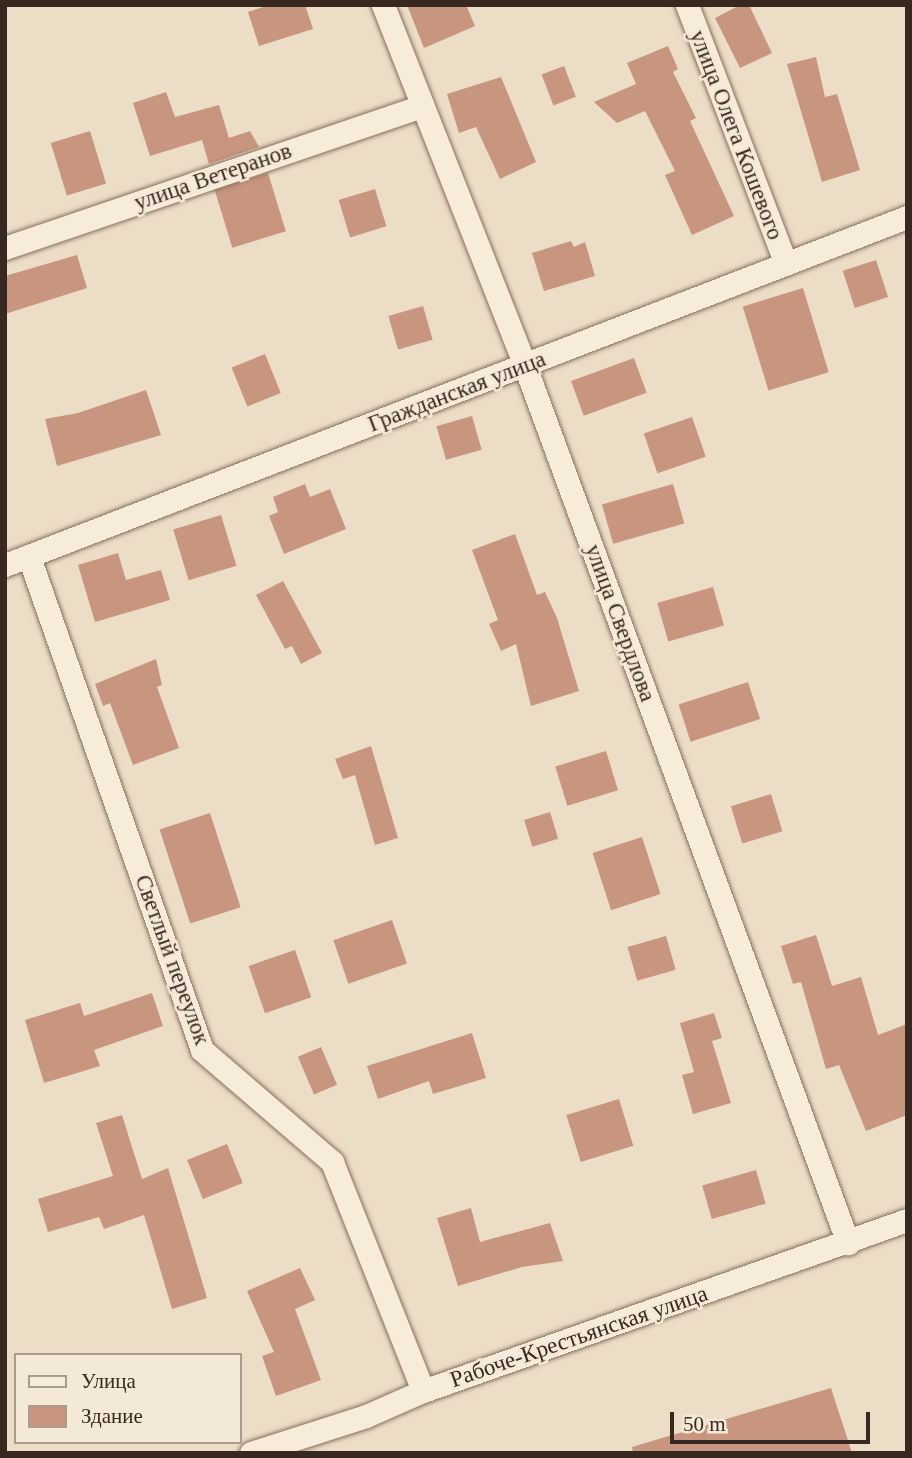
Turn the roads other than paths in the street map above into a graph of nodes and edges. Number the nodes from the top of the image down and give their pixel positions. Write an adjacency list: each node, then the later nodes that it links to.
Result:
1 (383, 5): 3 (street, улица Свердлова)
2 (687, 5): 6 (street, улица Олега Кошевого)
3 (422, 106): 5 (street, улица Ветеранов); 7 (street, улица Свердлова)
4 (907, 217): 6 (street, Гражданская улица)
5 (5, 248)
6 (786, 264): 7 (street, Гражданская улица)
7 (525, 366): 8 (street, Гражданская улица); 11 (street, улица Свердлова)
8 (29, 557): 9 (street, Гражданская улица); 12 (street, Светлый переулок)
9 (5, 565)
10 (907, 1220): 11 (street, Рабоче-Крестьянская улица)
11 (848, 1243): 12 (street, Рабоче-Крестьянская улица)
12 (422, 1391): 13 (street, Рабоче-Крестьянская улица)
13 (251, 1453)

